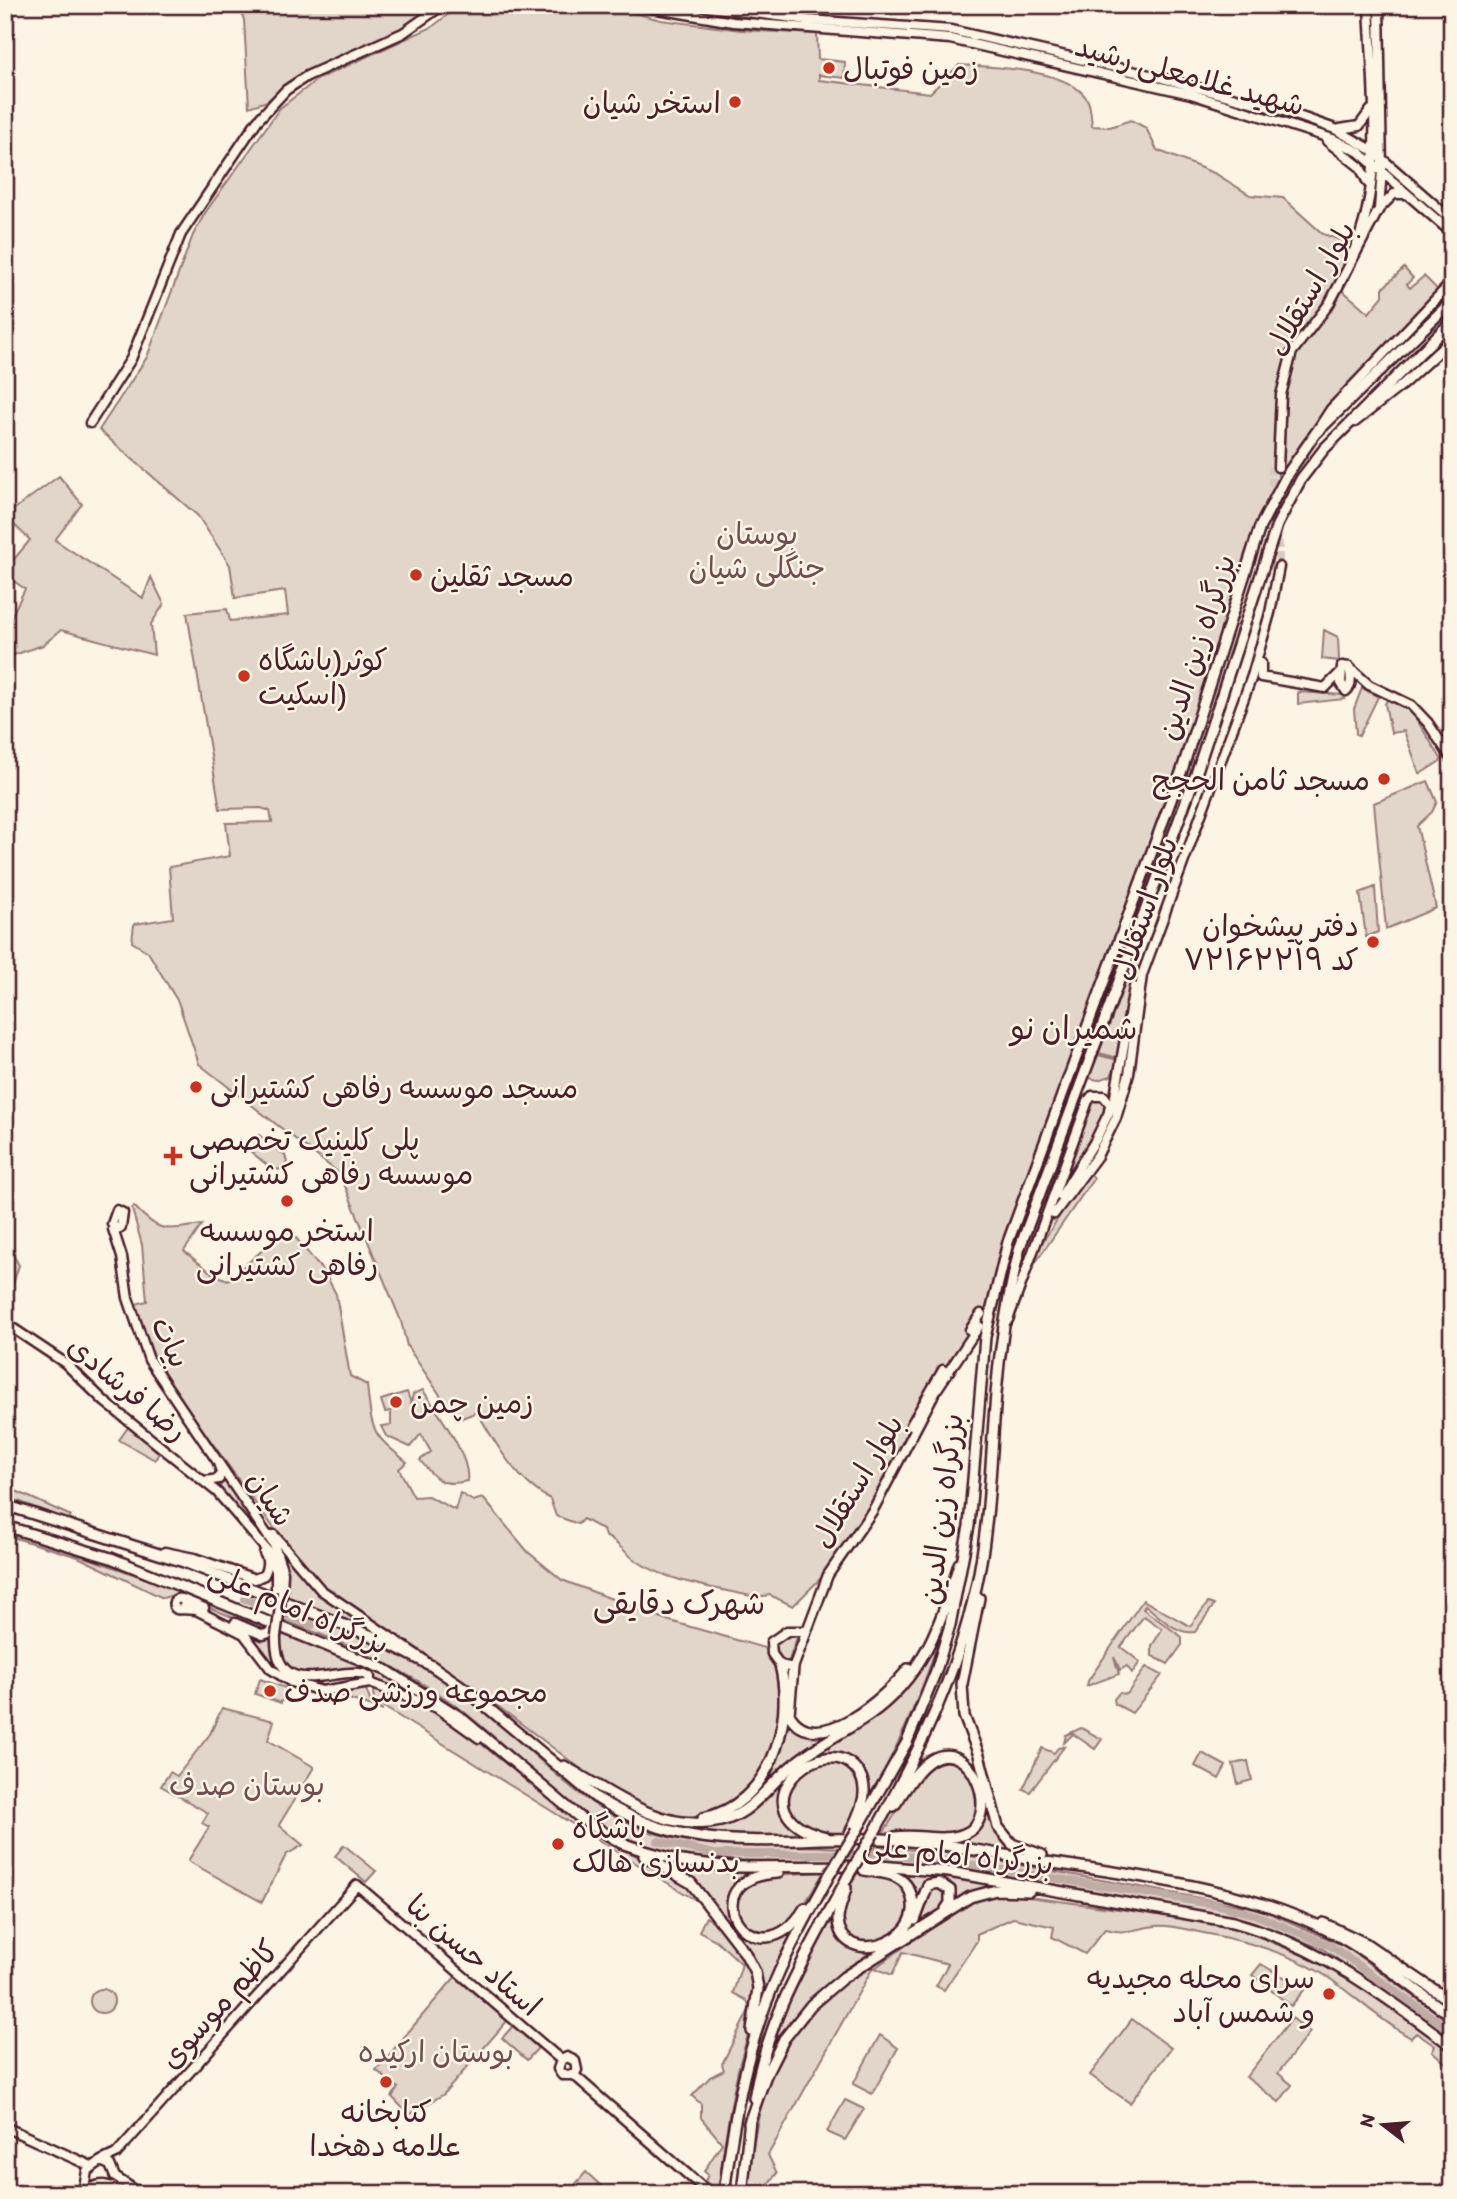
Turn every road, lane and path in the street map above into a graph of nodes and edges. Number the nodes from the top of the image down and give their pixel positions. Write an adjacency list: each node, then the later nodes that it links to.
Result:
1 (443, 5): 24 (main road)
2 (634, 5): 8 (main road, شهید غلامعلی رشید)
3 (691, 5): 7 (main road, شهید غلامعلی رشید)
4 (1369, 5): 6 (main road, بلوار استقلال)
5 (1378, 5): 10 (main road, بلوار استقلال)
6 (1372, 108): 7 (main road); 9 (main road, بلوار استقلال)
7 (1335, 129): 9 (main road, شهید غلامعلی رشید)
8 (1318, 134): 11 (main road, شهید غلامعلی رشید); 14 (main road)
9 (1372, 150): 10 (main road, شهید غلامعلی رشید); 11 (main road, بلوار استقلال)
10 (1382, 157): 12 (main road, بلوار استقلال); 16 (main road, شهید غلامعلی رشید)
11 (1372, 161): 12 (main road, شهید غلامعلی رشید); 14 (main road, بلوار استقلال)
12 (1382, 170): 13 (main road, شهید غلامعلی رشید); 15 (main road, بلوار استقلال)
13 (1407, 194): 15 (main road); 19 (main road, شهید غلامعلی رشید)
14 (1370, 200): 15 (main road, بلوار استقلال)
15 (1379, 209)
16 (1442, 211): 17 (main road); 18 (main road, شهید غلامعلی رشید)
17 (1452, 214)
18 (1452, 220)
19 (1452, 233)
20 (1452, 282): 26 (main road)
21 (1452, 301): 26 (highway, بزرگراه زین الدین)
22 (1452, 321): 25 (highway, بزرگراه زین الدین)
23 (1452, 339): 25 (main road)
24 (90, 423)
25 (1346, 427): 41 (highway, بزرگراه زین الدین)
26 (1315, 434): 51 (highway, بزرگراه زین الدین)
27 (1268, 622): 29 (main road); 33 (main road, بلوار استقلال); 33 (main road, بلوار استقلال)
28 (1349, 667): 29 (main road); 30 (main road); 31 (main road)
29 (1340, 673): 31 (main road)
30 (1369, 685): 31 (main road); 32 (main road)
31 (1349, 690)
32 (1452, 759)
33 (1129, 1028): 34 (main road, بلوار استقلال); 35 (main road, بلوار استقلال)
34 (1108, 1115): 35 (main road, بلوار استقلال); 41 (main road)
35 (1099, 1144): 36 (main road, بلوار استقلال)
36 (1053, 1212)
37 (122, 1258): 37 (main road, بیات); 42 (main road, بیات)
38 (981, 1314): 56 (main road, بلوار استقلال)
39 (5, 1323): 45 (main road, رضا فرشادی)
40 (979, 1326): 56 (main road, بلوار استقلال)
41 (1003, 1333): 53 (highway, بزرگراه زین الدین)
42 (202, 1436): 43 (main road); 44 (main road, شیان)
43 (219, 1479): 44 (main road); 45 (main road); 46 (main road)
44 (232, 1479): 48 (main road, شیان)
45 (202, 1480): 46 (main road, رضا فرشادی)
46 (217, 1492): 49 (main road, رضا فرشادی)
47 (5, 1505): 52 (highway, بزرگراه امام علی)
48 (260, 1519): 54 (main road, شیان); 58 (main road)
49 (245, 1524): 52 (main road); 54 (main road)
50 (5, 1526): 62 (highway, بزرگراه امام علی)
51 (967, 1534): 57 (highway); 65 (highway, بزرگراه زین الدین)
52 (143, 1548): 58 (highway, بزرگراه امام علی)
53 (979, 1570): 66 (highway, بزرگراه زین الدین); 70 (highway)
54 (279, 1591): 55 (main road); 60 (main road, bridge)
55 (272, 1626): 61 (main road); 61 (main road)
56 (800, 1630): 59 (main road, بلوار استقلال); 59 (main road)
57 (932, 1641): 59 (highway); 64 (highway)
58 (432, 1666): 63 (highway, بزرگراه امام علی)
59 (787, 1667): 64 (highway)
60 (370, 1683): 61 (main road); 62 (main road)
61 (347, 1688)
62 (508, 1757): 69 (highway, بزرگراه امام علی)
63 (556, 1762): 64 (highway); 68 (highway, بزرگراه امام علی)
64 (677, 1821)
65 (853, 1832): 68 (highway); 74 (highway, بزرگراه زین الدین, bridge)
66 (874, 1833): 67 (highway); 72 (highway, بزرگراه زین الدین, bridge)
67 (883, 1839): 68 (highway, بزرگراه امام علی); 70 (highway, بزرگراه امام علی)
68 (838, 1840)
69 (621, 1843): 71 (highway, بزرگراه امام علی); 83 (highway)
70 (1077, 1866): 77 (highway, بزرگراه امام علی)
71 (799, 1868): 72 (highway, بزرگراه امام علی); 74 (highway)
72 (849, 1871): 75 (highway, بزرگراه امام علی); 78 (highway); 78 (highway); 85 (highway, بزرگراه زین الدین)
73 (357, 1885): 82 (main road, استاد حسن بنا); 87 (main road, کاظم موسوی)
74 (819, 1895): 83 (highway, بزرگراه زین الدین)
75 (1089, 1895): 76 (highway); 81 (highway, بزرگراه امام علی)
76 (942, 1913): 78 (highway); 85 (highway)
77 (1293, 1915): 79 (highway); 80 (highway, بزرگراه امام علی)
78 (904, 1930)
79 (1452, 2003)
80 (1452, 2016)
81 (1452, 2046)
82 (561, 2060): 84 (main road); 84 (main road)
83 (746, 2064): 95 (highway, بزرگراه زین الدین)
84 (574, 2075): 94 (main road)
85 (749, 2123): 96 (highway, بزرگراه زین الدین)
86 (5, 2129): 88 (main road)
87 (101, 2161): 88 (main road); 93 (main road)
88 (91, 2166): 89 (main road)
89 (86, 2176): 90 (main road); 91 (main road)
90 (94, 2186): 91 (main road); 92 (main road)
91 (83, 2193)
92 (126, 2194)
93 (141, 2194)
94 (710, 2194)
95 (724, 2194)
96 (742, 2194)

